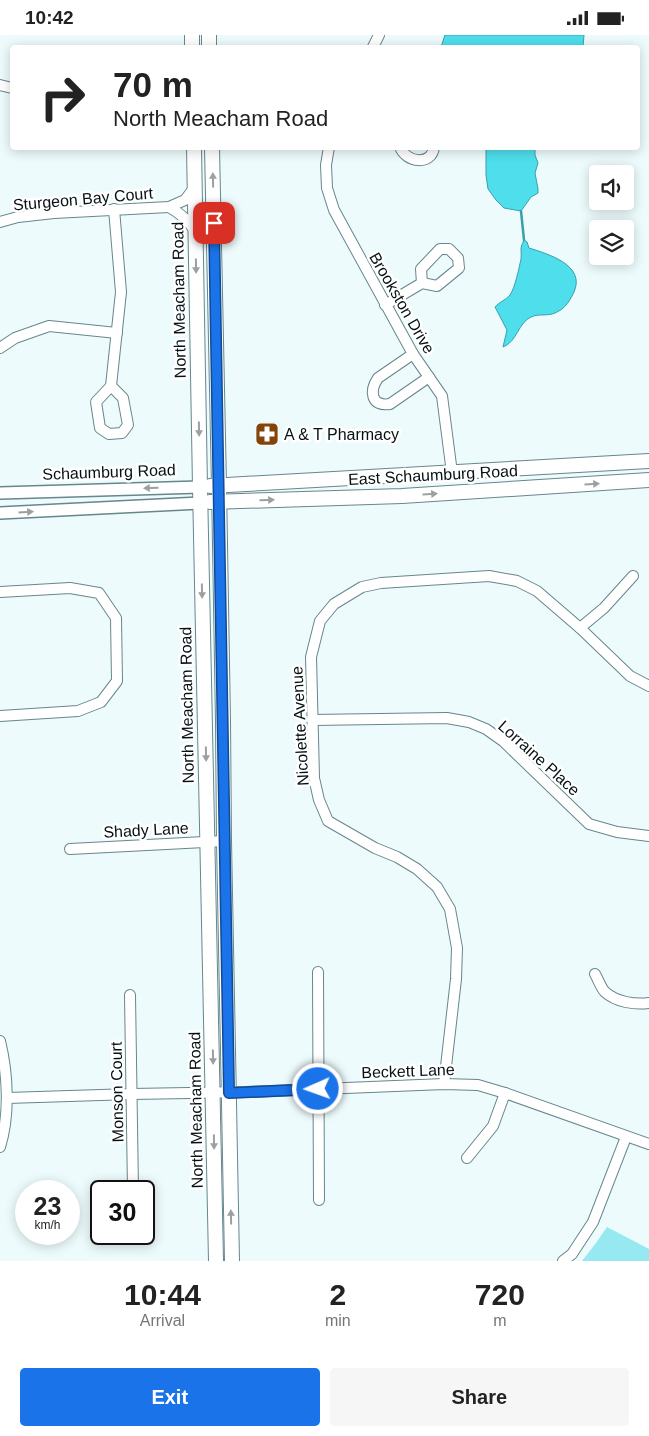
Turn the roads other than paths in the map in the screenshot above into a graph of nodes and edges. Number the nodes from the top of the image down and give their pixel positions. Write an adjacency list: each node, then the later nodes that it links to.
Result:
1 (194, 150): 6 (main road, North Meacham Road)
2 (212, 150): 21 (main road, North Meacham Road, one-way to 2)
3 (328, 150): 12 (street, Brookston Drive)
4 (402, 150): 5 (street)
5 (434, 150)
6 (195, 187): 7 (street); 10 (main road, North Meacham Road)
7 (169, 207): 8 (street, Sturgeon Bay Court); 10 (street)
8 (114, 209): 9 (street, Sturgeon Bay Court); 13 (street)
9 (0, 221)
10 (196, 232): 22 (main road, North Meacham Road, one-way to 22)
11 (422, 283): 12 (street)
12 (385, 305): 15 (street, Brookston Drive)
13 (117, 333): 14 (street); 17 (street)
14 (0, 348)
15 (413, 354): 16 (street, Brookston Drive); 16 (street)
16 (429, 377): 19 (street, Brookston Drive)
17 (111, 386): 17 (street)
18 (649, 461): 19 (main road, East Schaumburg Road)
19 (452, 473): 21 (main road, East Schaumburg Road)
20 (649, 480): 24 (main road, East Schaumburg Road, one-way to 20)
21 (219, 486): 22 (main road, Schaumburg Road); 24 (main road, North Meacham Road)
22 (200, 487): 23 (street, Schaumburg Road, one-way to 23); 25 (main road, North Meacham Road)
23 (0, 493)
24 (219, 502): 25 (main road); 34 (main road, North Meacham Road)
25 (200, 503): 26 (street, one-way to 25); 35 (main road, North Meacham Road, one-way to 35)
26 (0, 513)
27 (632, 576): 29 (street)
28 (0, 592): 31 (street)
29 (580, 628): 30 (street); 32 (street, Nicolette Avenue)
30 (649, 686)
31 (0, 716)
32 (312, 720): 33 (street, Lorraine Place); 42 (street, Nicolette Avenue)
33 (649, 836)
34 (224, 841): 35 (street, Shady Lane); 45 (main road, North Meacham Road)
35 (208, 842): 36 (street, Shady Lane); 44 (main road, North Meacham Road, one-way to 44)
36 (70, 849)
37 (318, 972): 43 (street)
38 (595, 974): 40 (street)
39 (130, 995): 47 (street, Monson Court)
40 (649, 1003)
41 (0, 1041): 48 (street)
42 (444, 1084): 43 (street, Beckett Lane); 46 (street, Beckett Lane)
43 (318, 1089): 45 (street, Beckett Lane); 54 (street)
44 (214, 1093): 45 (street, Beckett Lane); 47 (street, Beckett Lane); 55 (main road, North Meacham Road, one-way to 55)
45 (229, 1093): 56 (main road, North Meacham Road, one-way to 45)
46 (505, 1093): 49 (street, Beckett Lane); 52 (street)
47 (132, 1094): 48 (street, Beckett Lane); 53 (street, Monson Court)
48 (7, 1098): 51 (street)
49 (626, 1137): 50 (street, Beckett Lane); 57 (street)
50 (649, 1144)
51 (0, 1147)
52 (467, 1158)
53 (133, 1180)
54 (319, 1200)
55 (216, 1261)
56 (232, 1261)
57 (564, 1261)

